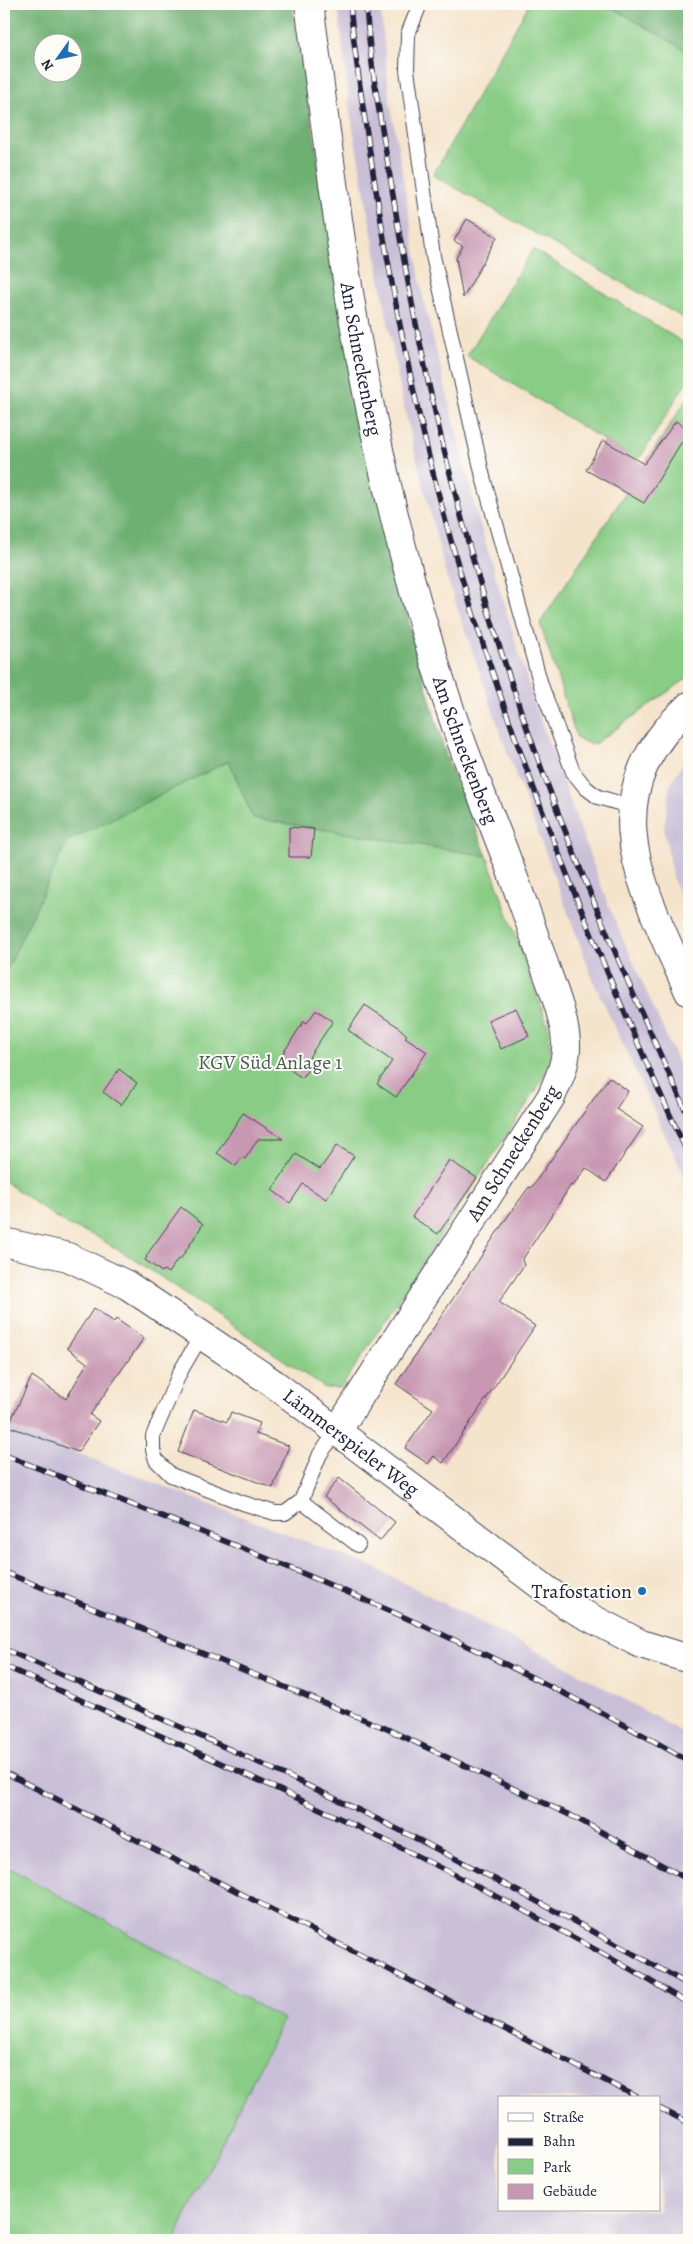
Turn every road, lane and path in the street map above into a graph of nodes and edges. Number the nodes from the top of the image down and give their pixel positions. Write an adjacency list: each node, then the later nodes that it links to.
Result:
1 (309, 4): 8 (street, Am Schneckenberg)
2 (420, 4): 4 (lane)
3 (689, 706): 4 (street)
4 (631, 815): 5 (street)
5 (689, 992)
6 (4, 1242): 7 (street, Lämmerspieler Weg)
7 (202, 1334): 8 (street, Lämmerspieler Weg); 9 (lane)
8 (338, 1430): 9 (lane); 11 (street, Lämmerspieler Weg)
9 (301, 1501): 10 (lane)
10 (358, 1545)
11 (689, 1659)

